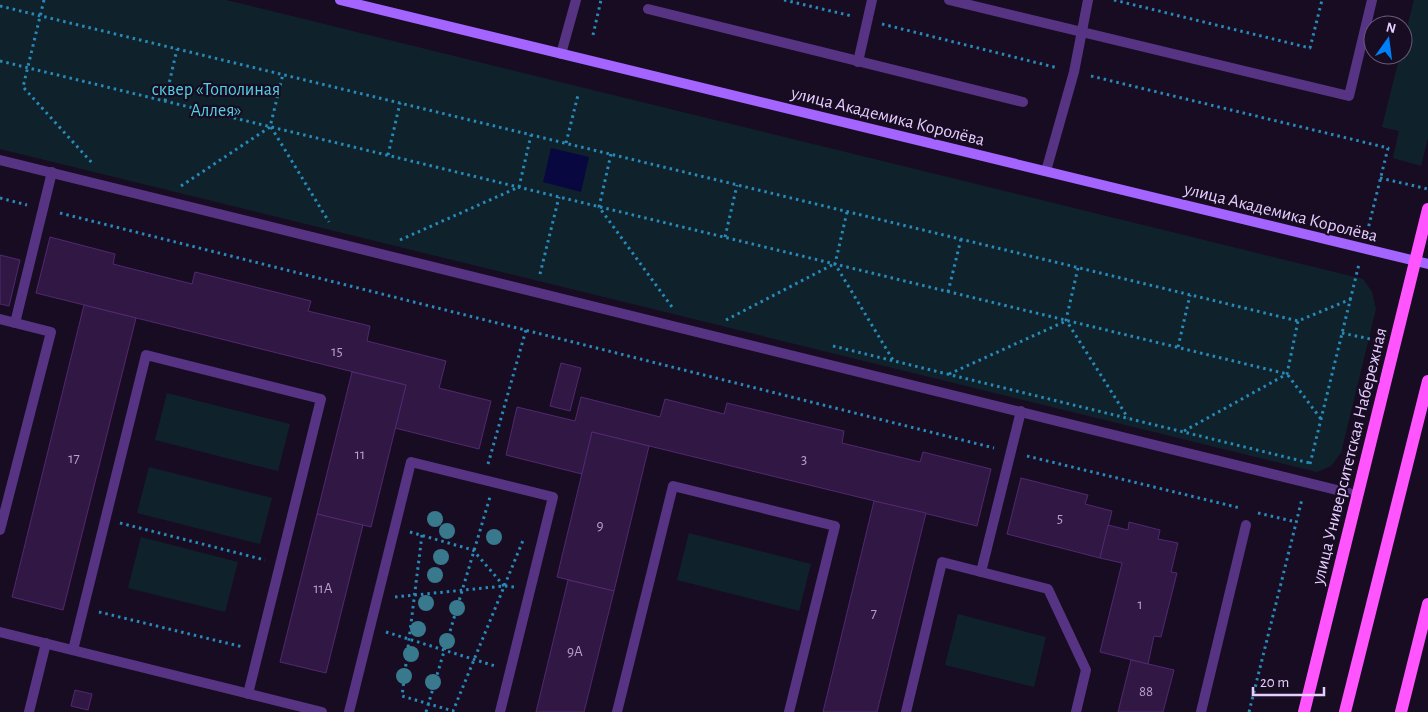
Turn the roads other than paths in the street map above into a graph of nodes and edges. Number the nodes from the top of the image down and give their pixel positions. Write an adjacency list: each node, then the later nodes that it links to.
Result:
1 (340, 0): 9 (street, улица Академика Королёва)
2 (576, 0): 9 (lane)
3 (872, 0): 10 (lane)
4 (949, 0): 8 (lane)
5 (1088, 0): 8 (lane)
6 (1372, 0): 8 (lane)
7 (648, 10): 10 (lane)
8 (1081, 32): 13 (lane)
9 (561, 54): 13 (street, улица Академика Королёва)
10 (858, 62): 11 (lane)
11 (1023, 102)
12 (0, 160): 14 (lane)
13 (1046, 171): 16 (street, улица Академика Королёва)
14 (52, 172): 19 (lane); 21 (lane)
15 (1428, 209): 16 (main road, улица Университетская Набережная)
16 (1415, 260): 17 (street, улица Академика Королёва); 22 (main road, улица Университетская Набережная)
17 (1428, 264)
18 (0, 319): 19 (lane)
19 (15, 323): 24 (lane)
20 (1428, 382): 41 (main road)
21 (1021, 411): 22 (lane); 25 (lane)
22 (1357, 496): 40 (main road, улица Университетская Набережная)
23 (1246, 525): 39 (lane)
24 (0, 530)
25 (981, 572): 37 (lane); 38 (lane)
26 (1428, 604): 42 (main road)
27 (0, 632): 28 (lane)
28 (46, 643): 29 (lane); 31 (lane)
29 (73, 650): 30 (lane); 30 (lane)
30 (248, 694): 32 (lane)
31 (29, 712)
32 (322, 712)
33 (349, 712): 34 (lane)
34 (500, 712)
35 (617, 712): 36 (lane)
36 (789, 712)
37 (906, 712)
38 (1076, 712)
39 (1201, 712)
40 (1304, 712)
41 (1345, 712)
42 (1401, 712)

